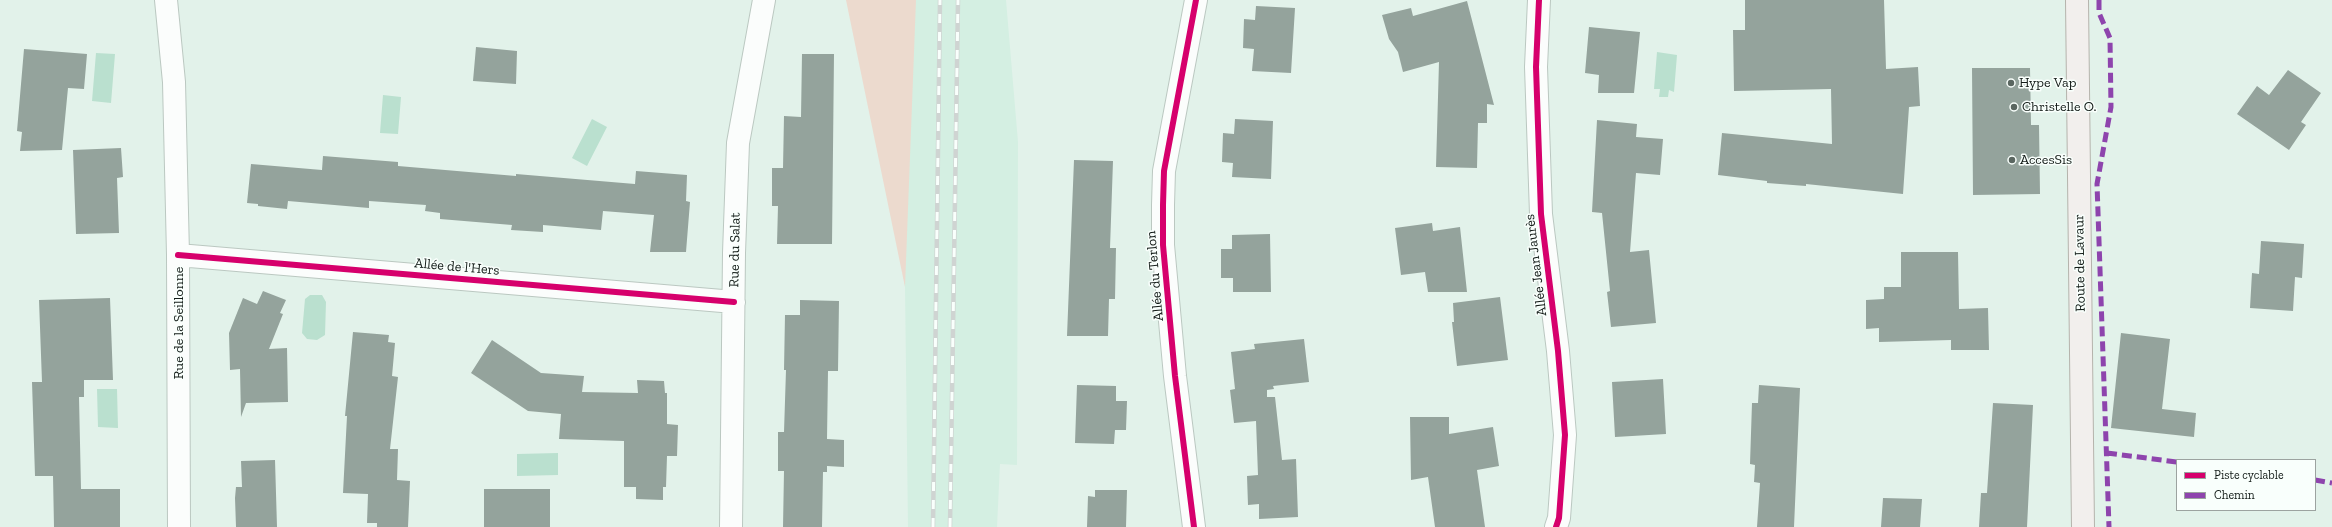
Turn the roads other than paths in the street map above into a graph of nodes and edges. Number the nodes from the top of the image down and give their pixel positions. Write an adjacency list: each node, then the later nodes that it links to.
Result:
1 (166, 0): 6 (street, Rue de la Seillonne)
2 (764, 0): 7 (street, Rue du Salat)
3 (1196, 0): 10 (street, Allée du Terlon)
4 (1539, 0): 11 (street, Allée Jean Jaurès)
5 (2077, 0): 12 (main road, Route de Lavaur)
6 (178, 255): 7 (street, Allée de l'Hers); 8 (street, Rue de la Seillonne)
7 (734, 302): 9 (street, Rue du Salat)
8 (179, 527)
9 (731, 527)
10 (1194, 527)
11 (1556, 527)
12 (2083, 527)

